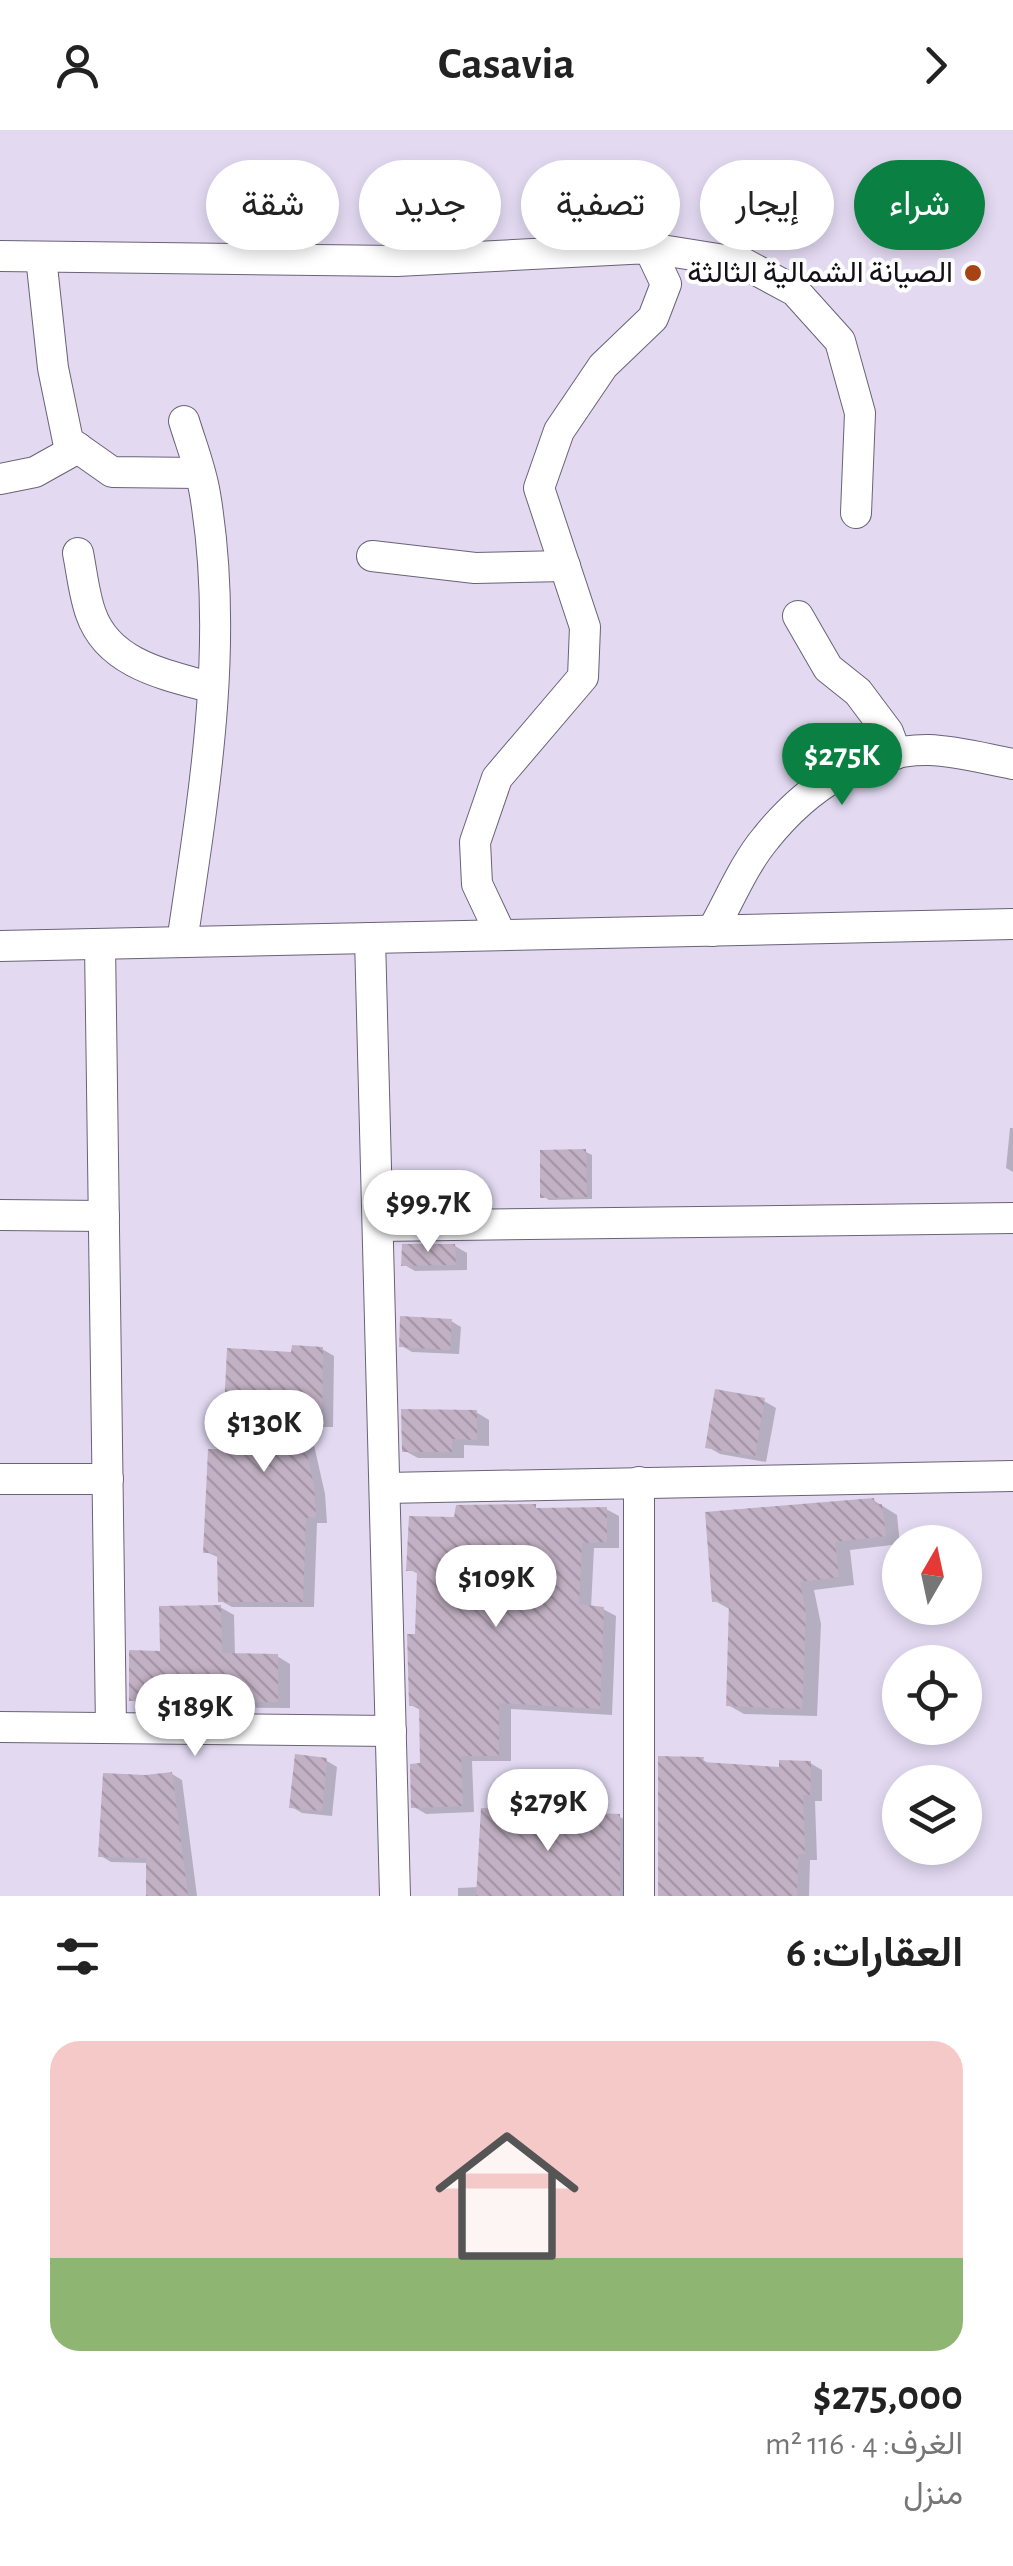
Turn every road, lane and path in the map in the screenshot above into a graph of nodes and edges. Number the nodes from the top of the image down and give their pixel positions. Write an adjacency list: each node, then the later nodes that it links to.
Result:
1 (610, 250): 5 (street)
2 (650, 250): 13 (street)
3 (662, 250): 10 (street)
4 (0, 256): 5 (street)
5 (41, 257): 7 (street)
6 (184, 421): 8 (street)
7 (78, 448): 8 (street); 9 (street)
8 (199, 472): 15 (street)
9 (0, 479)
10 (856, 514)
11 (78, 553): 15 (street)
12 (372, 556): 13 (street)
13 (565, 566): 20 (street)
14 (798, 616): 16 (street)
15 (213, 688): 22 (street)
16 (896, 754): 17 (street); 19 (street)
17 (1013, 764)
18 (1013, 924): 19 (street)
19 (712, 931): 20 (street)
20 (502, 935): 21 (street)
21 (370, 938): 22 (street); 28 (street)
22 (182, 942): 23 (street)
23 (100, 944): 24 (street); 26 (street)
24 (0, 946)
25 (0, 1215): 26 (street)
26 (104, 1216): 31 (street)
27 (1013, 1218): 28 (street)
28 (378, 1226): 33 (street)
29 (1013, 1476): 32 (street)
30 (0, 1479): 31 (street)
31 (108, 1479): 35 (street)
32 (639, 1482): 33 (street); 38 (street)
33 (384, 1488): 36 (street)
34 (0, 1727): 35 (street)
35 (111, 1728): 36 (street)
36 (391, 1730): 37 (street)
37 (395, 1896)
38 (639, 1896)

